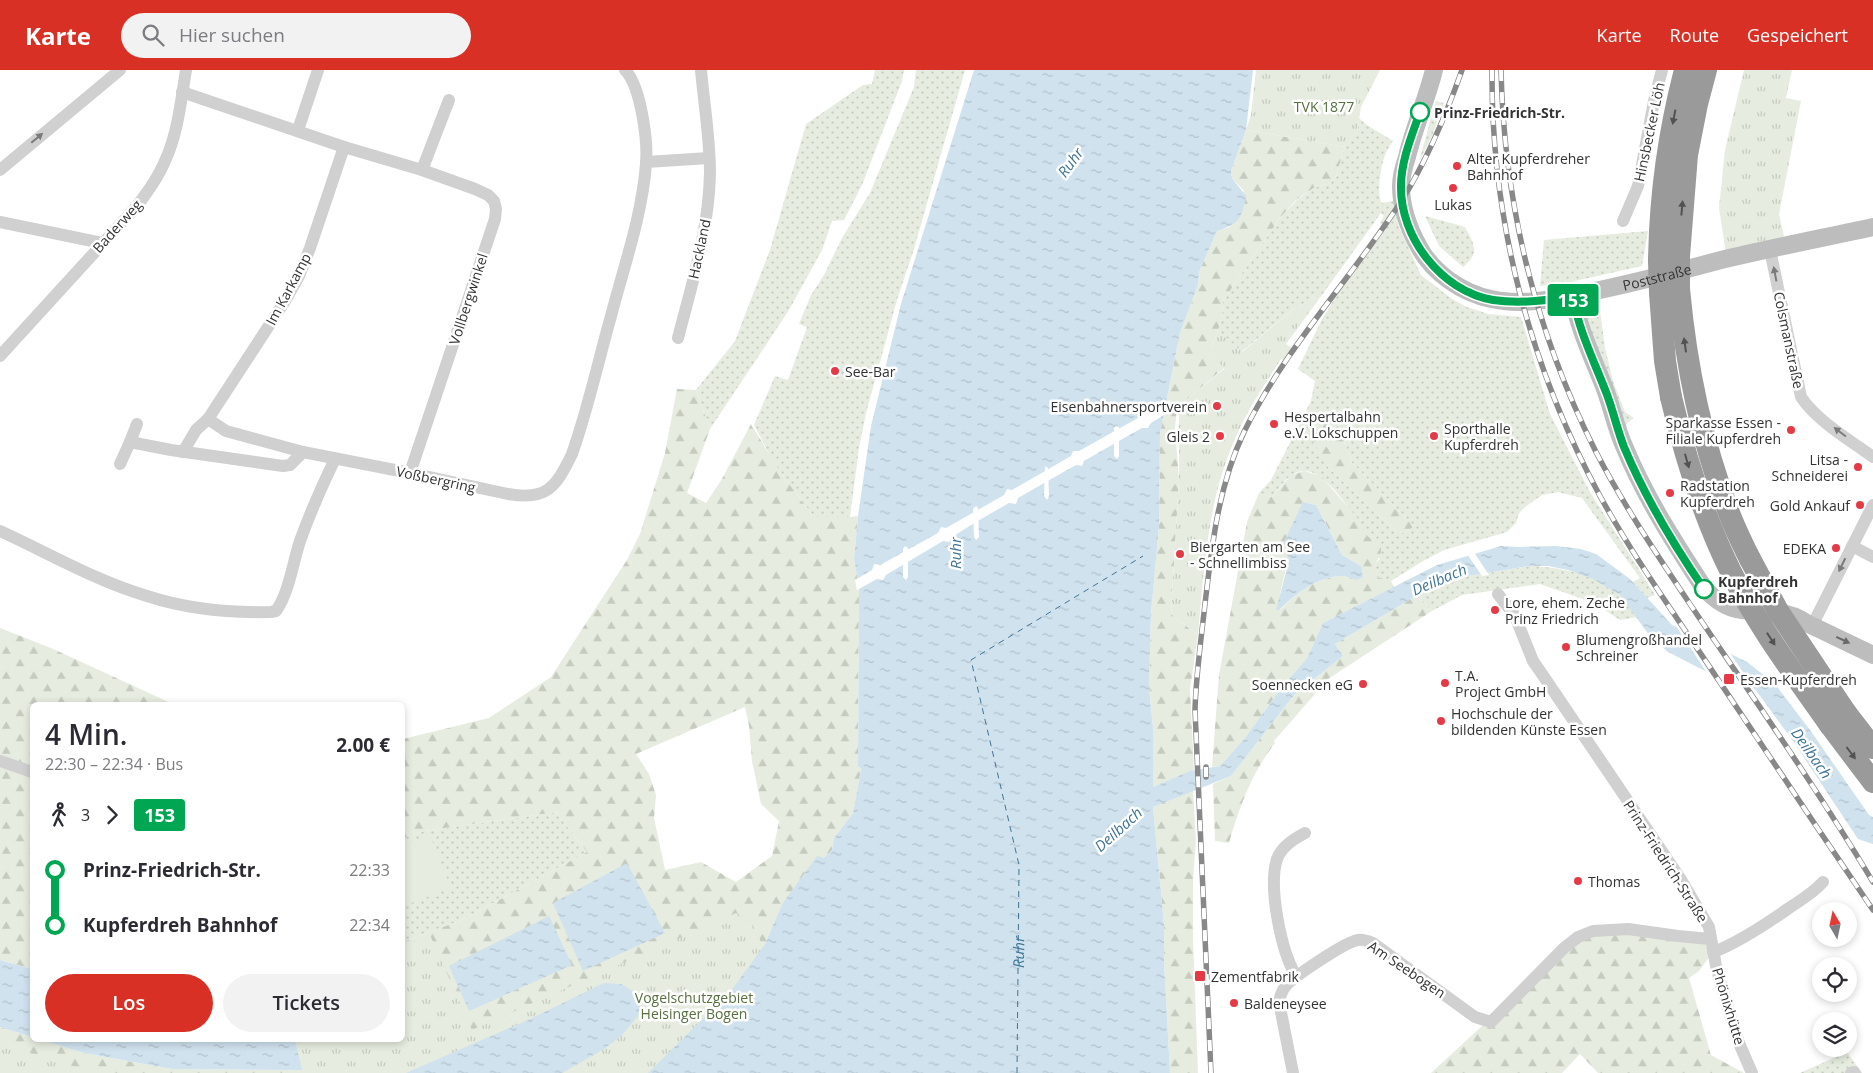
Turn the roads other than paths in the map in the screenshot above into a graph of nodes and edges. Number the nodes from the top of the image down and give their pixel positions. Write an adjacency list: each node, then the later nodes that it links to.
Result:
1 (120, 70): 16 (street, one-way to 1)
2 (186, 70): 10 (street, Baderweg)
3 (318, 70): 12 (street)
4 (625, 70): 15 (street, Voßbergring)
5 (701, 70): 14 (street, Hackland)
6 (1434, 70): 25 (street, Poststraße)
7 (1662, 70): 18 (street, Hinsbecker Löh)
8 (1685, 70): 23 (highway, one-way to 23)
9 (1706, 70): 23 (highway, one-way to 9)
10 (182, 92): 12 (street, Vollbergwinkel); 21 (street, Baderweg)
11 (449, 100): 17 (street)
12 (298, 130): 13 (street, Vollbergwinkel)
13 (344, 146): 17 (street, Vollbergwinkel); 28 (street, Im Karkamp)
14 (709, 158): 15 (street); 26 (street, Hackland)
15 (646, 162): 36 (street, Voßbergring)
16 (0, 170)
17 (422, 170): 36 (street, Vollbergwinkel)
18 (1623, 221)
19 (0, 222): 21 (street)
20 (1873, 227): 22 (street, Poststraße)
21 (102, 243): 27 (street, Baderweg)
22 (1770, 250): 25 (street, Poststraße); 33 (street, Colsmanstraße, one-way to 22)
23 (1669, 258): 24 (highway, bridge)
24 (1670, 291): 44 (highway, one-way to 24, bridge); 47 (highway, one-way to 47, bridge)
25 (1573, 296): 42 (street)
26 (678, 338)
27 (0, 356)
28 (208, 418): 31 (street, Im Karkamp); 32 (street)
29 (137, 424): 30 (street)
30 (130, 442): 31 (street); 35 (street)
31 (184, 452): 32 (street)
32 (303, 452): 34 (street)
33 (1873, 457)
34 (335, 459): 36 (street, Voßbergring); 38 (street)
35 (120, 464)
36 (410, 473)
37 (1873, 505): 39 (street)
38 (0, 531)
39 (1852, 546): 40 (street); 42 (street, one-way to 42)
40 (1873, 557)
41 (1498, 594): 50 (street, Prinz-Friedrich-Straße)
42 (1812, 626): 43 (street, one-way to 43)
43 (1873, 655)
44 (1873, 748)
45 (0, 761): 46 (street)
46 (30, 771)
47 (1873, 782)
48 (1305, 833): 52 (street)
49 (1823, 882): 51 (street)
50 (1710, 938): 51 (street, Phönixhütte); 53 (street, Prinz-Friedrich-Straße)
51 (1714, 952): 55 (street, Phönixhütte)
52 (1296, 976): 53 (street, Am Seebogen); 54 (street, Am Seebogen)
53 (1491, 1022)
54 (1293, 1073)
55 (1752, 1073)

